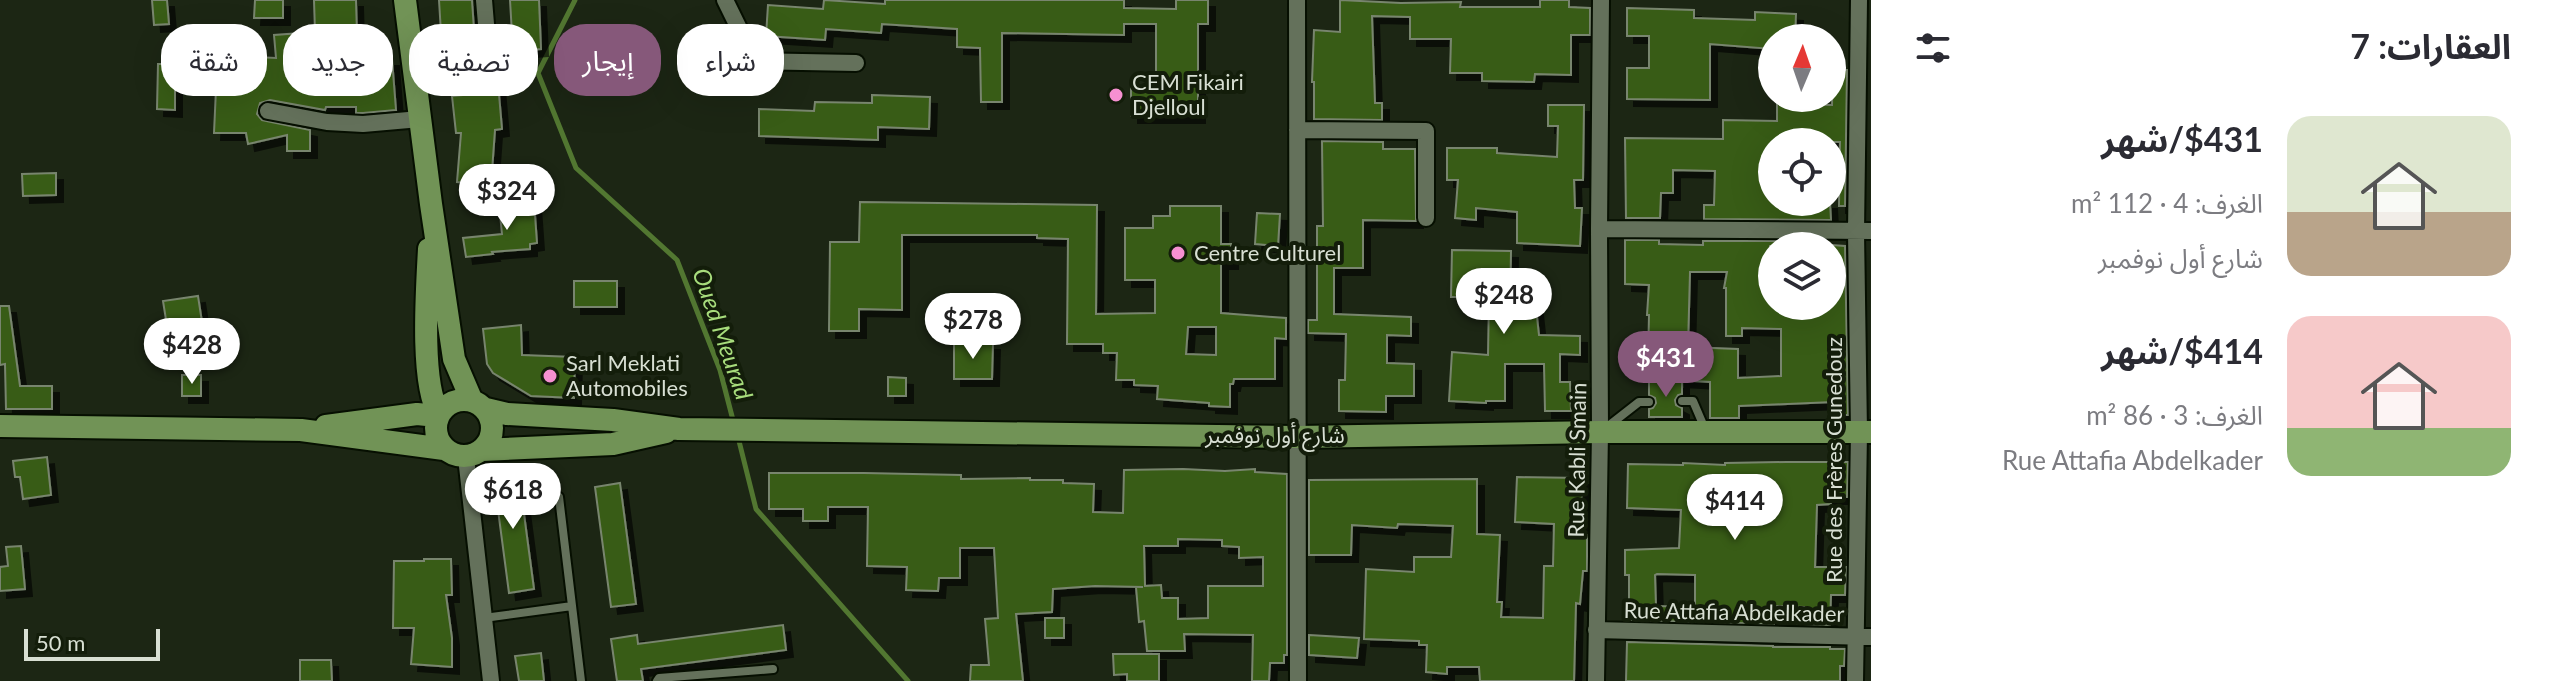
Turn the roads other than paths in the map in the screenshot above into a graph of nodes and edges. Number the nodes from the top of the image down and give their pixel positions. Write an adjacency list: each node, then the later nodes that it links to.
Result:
1 (405, 0): 8 (main road)
2 (484, 0): 7 (street)
3 (725, 0): 9 (street)
4 (1297, 0): 13 (street)
5 (1601, 0): 16 (street, Rue Kabli Smain)
6 (1859, 0): 17 (street, Rue des Frères Gunedouz)
7 (486, 24)
8 (409, 32)
9 (856, 63)
10 (417, 96): 12 (main road)
11 (268, 111): 12 (street)
12 (420, 119): 14 (main road)
13 (1297, 130): 15 (street); 28 (street)
14 (431, 204): 20 (main road); 21 (main road)
15 (1426, 218)
16 (1599, 229): 17 (street); 25 (street, Rue Kabli Smain)
17 (1863, 232): 26 (street, Rue des Frères Gunedouz)
18 (1682, 401): 27 (lane)
19 (1649, 402): 25 (lane)
20 (479, 405): 21 (main road); 23 (main road); 30 (main road)
21 (438, 415): 24 (main road); 29 (main road)
22 (0, 426): 24 (main road)
23 (686, 429): 28 (main road, شارع أول نوفمبر); 30 (main road)
24 (301, 430): 29 (main road)
25 (1600, 432): 27 (main road, شارع أول نوفمبر); 28 (main road, شارع أول نوفمبر); 34 (street, Rue Kabli Smain)
26 (1865, 432): 27 (main road, شارع أول نوفمبر); 35 (street, Rue des Frères Gunedouz)
27 (1707, 433)
28 (1298, 437): 40 (street)
29 (444, 449): 30 (main road)
30 (474, 453): 33 (street)
31 (559, 497): 32 (lane)
32 (572, 606): 33 (lane); 38 (lane)
33 (484, 619): 37 (street)
34 (1596, 630): 35 (street, Rue Attafia Abdelkader); 41 (street, Rue Kabli Smain)
35 (1863, 636): 42 (street, Rue des Frères Gunedouz)
36 (773, 669): 39 (lane)
37 (491, 681)
38 (581, 681)
39 (657, 681)
40 (1298, 681)
41 (1596, 681)
42 (1855, 681)

